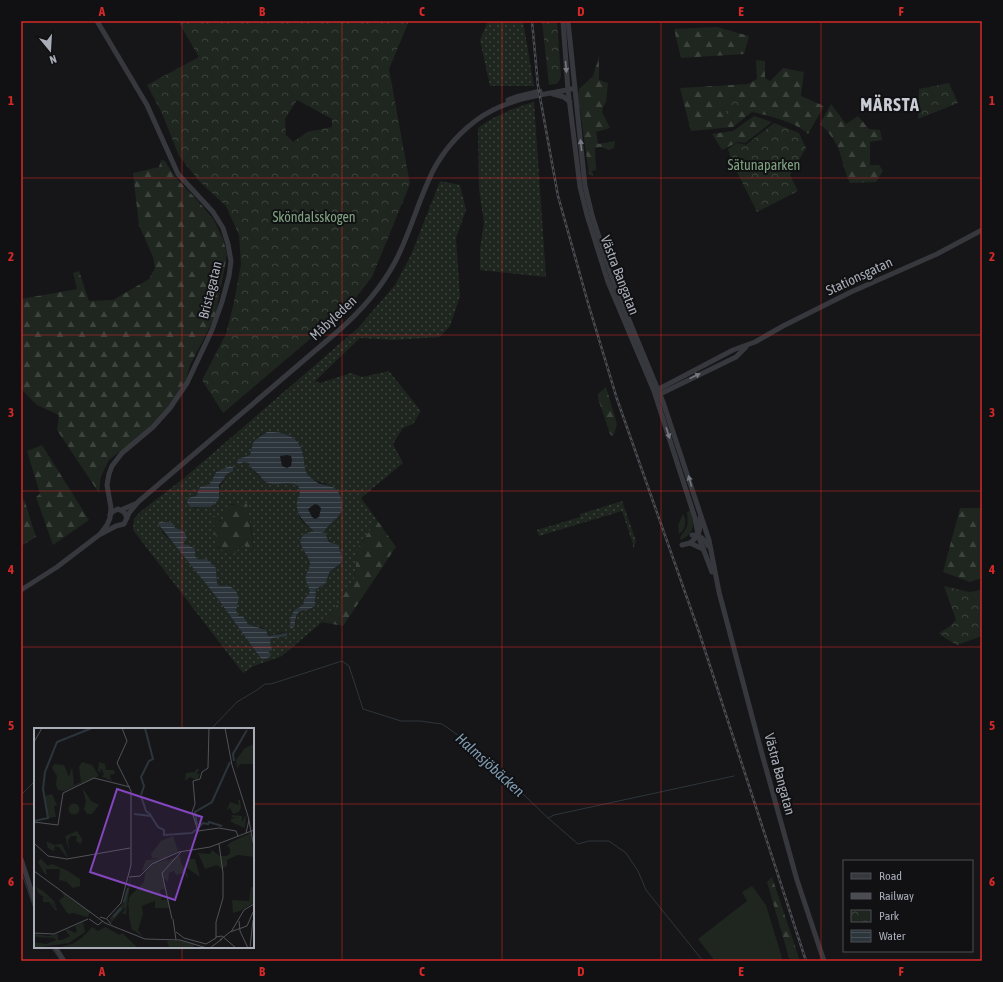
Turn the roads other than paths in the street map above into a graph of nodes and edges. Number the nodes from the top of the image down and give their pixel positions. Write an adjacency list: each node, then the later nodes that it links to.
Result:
1 (97, 21): 11 (street, Bristagatan)
2 (563, 21): 5 (street, Västra Bangatan, one-way to 5)
3 (568, 21): 4 (street, Västra Bangatan)
4 (574, 86): 5 (street, Måbyleden); 10 (street, Västra Bangatan, one-way to 4)
5 (568, 88): 6 (street, Måbyleden); 8 (street, Västra Bangatan)
6 (559, 92): 7 (street, Måbyleden); 7 (street, Måbyleden); 8 (street)
7 (530, 95): 12 (street, Måbyleden)
8 (570, 102): 10 (street, Västra Bangatan)
9 (982, 230): 10 (street, Stationsgatan)
10 (657, 393): 14 (street, Västra Bangatan, one-way to 10); 19 (street, Västra Bangatan, one-way to 19)
11 (109, 495): 13 (street); 15 (street, Bristagatan)
12 (138, 502): 13 (street, Måbyleden); 16 (street, Måbyleden)
13 (120, 509): 15 (street, Måbyleden); 16 (street)
14 (700, 513): 19 (street, Västra Bangatan); 20 (street, Västra Bangatan)
15 (110, 516): 17 (street); 18 (street, Måbyleden)
16 (127, 518): 17 (street, Måbyleden)
17 (116, 526): 18 (street, Måbyleden)
18 (99, 535): 21 (street, Måbyleden)
19 (695, 535): 20 (street, Västra Bangatan); 20 (street)
20 (707, 549): 26 (street, Västra Bangatan)
21 (21, 590)
22 (21, 859): 23 (street)
23 (34, 899)
24 (56, 948): 25 (street)
25 (64, 961)
26 (824, 961)

